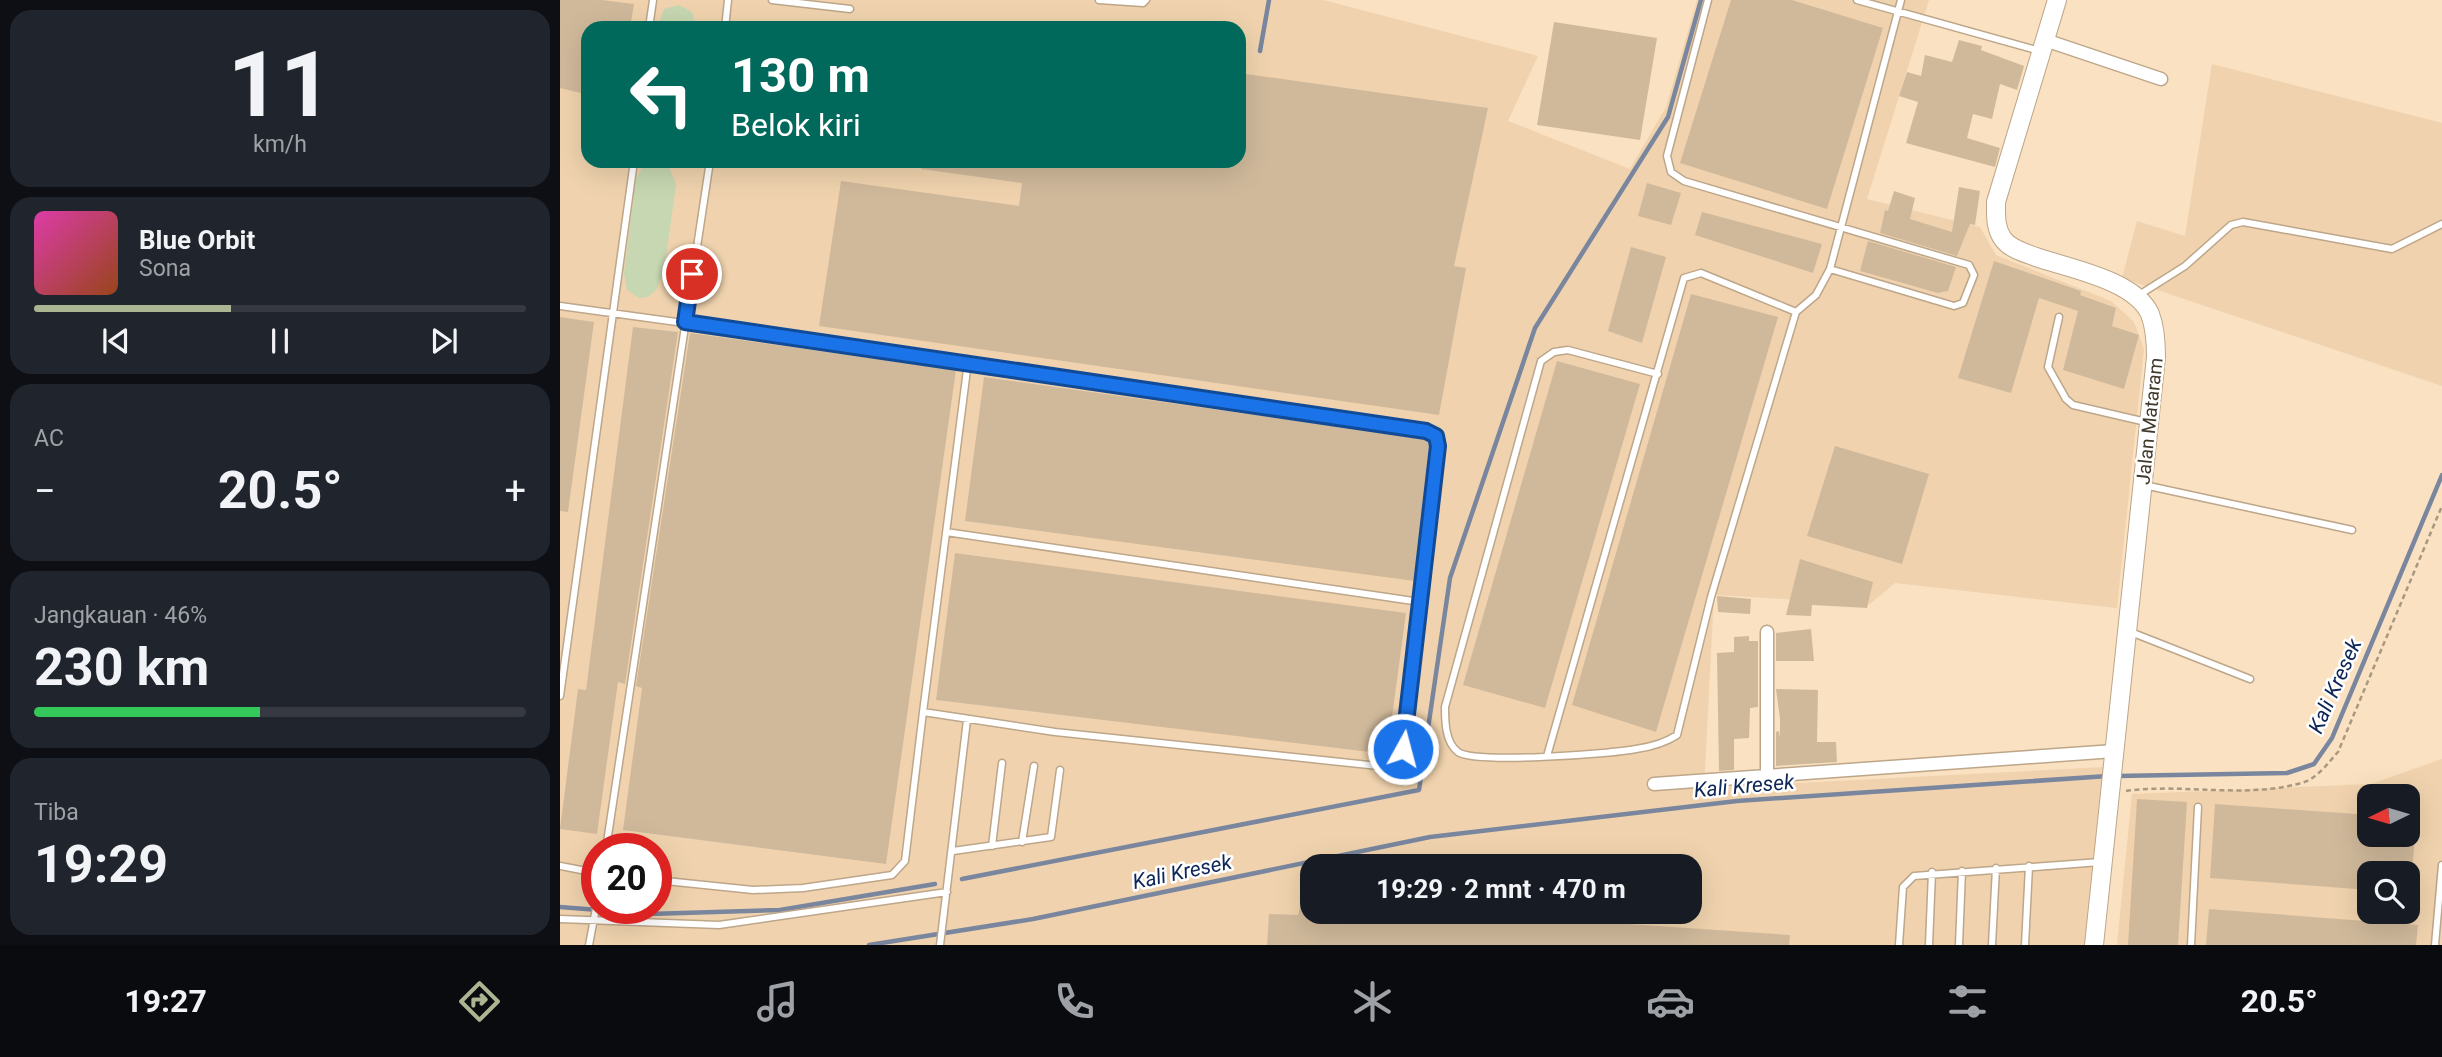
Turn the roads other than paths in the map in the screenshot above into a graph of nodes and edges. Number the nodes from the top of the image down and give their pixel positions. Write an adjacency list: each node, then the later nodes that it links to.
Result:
1 (653, 0): 12 (lane)
2 (728, 0): 13 (lane)
3 (772, 0): 10 (lane)
4 (1099, 0): 5 (lane)
5 (1146, 0)
6 (1708, 0): 18 (lane)
7 (1857, 0): 11 (lane)
8 (1901, 0): 11 (lane)
9 (2057, 0): 14 (main road)
10 (850, 9)
11 (1898, 11): 14 (lane); 18 (lane)
12 (650, 21)
13 (726, 21)
14 (2044, 46): 15 (street); 21 (main road)
15 (2161, 79)
16 (633, 168): 24 (lane)
17 (709, 168): 26 (lane)
18 (1841, 225): 20 (lane); 20 (lane)
19 (2442, 225): 21 (lane)
20 (1830, 270): 23 (lane)
21 (2137, 296): 29 (main road, Jalan Mataram)
22 (560, 306): 24 (lane)
23 (1796, 312): 28 (lane); 41 (lane)
24 (615, 313): 26 (lane); 37 (lane)
25 (2060, 317): 29 (lane)
26 (685, 322): 27 (lane); 48 (lane)
27 (968, 362): 32 (lane); 33 (lane)
28 (1658, 374): 41 (lane); 41 (lane)
29 (2149, 423): 30 (main road, Jalan Mataram)
30 (2142, 484): 31 (lane); 34 (main road, Jalan Mataram)
31 (2352, 530)
32 (946, 532): 33 (lane); 38 (lane)
33 (1420, 602): 39 (lane)
34 (2126, 630): 36 (lane); 40 (main road, Jalan Mataram)
35 (1767, 632): 45 (street)
36 (2250, 679)
37 (560, 696)
38 (923, 712): 39 (lane); 60 (lane)
39 (967, 720): 51 (lane)
40 (2113, 754): 45 (street); 52 (main road, Jalan Mataram)
41 (1547, 756)
42 (1002, 763): 50 (lane)
43 (1034, 766): 49 (lane)
44 (1060, 771): 49 (lane)
45 (1767, 776): 46 (street)
46 (1654, 784)
47 (2198, 807): 74 (lane)
48 (608, 833)
49 (1022, 842): 50 (lane)
50 (992, 846): 51 (lane)
51 (953, 851): 61 (lane)
52 (2102, 862): 55 (lane); 73 (main road, Jalan Mataram)
53 (2442, 865): 75 (lane)
54 (560, 866): 57 (lane)
55 (2029, 866): 56 (lane); 72 (lane)
56 (1996, 868): 58 (lane); 71 (lane)
57 (581, 870)
58 (1962, 871): 59 (lane); 70 (lane)
59 (1932, 872): 68 (lane); 69 (lane)
60 (672, 882)
61 (947, 892): 64 (lane); 66 (lane)
62 (581, 918): 63 (lane)
63 (560, 919)
64 (672, 922)
65 (593, 924): 67 (lane)
66 (941, 943)
67 (589, 945)
68 (1899, 945)
69 (1929, 945)
70 (1959, 945)
71 (1992, 945)
72 (2025, 945)
73 (2094, 945)
74 (2191, 945)
75 (2435, 945)

